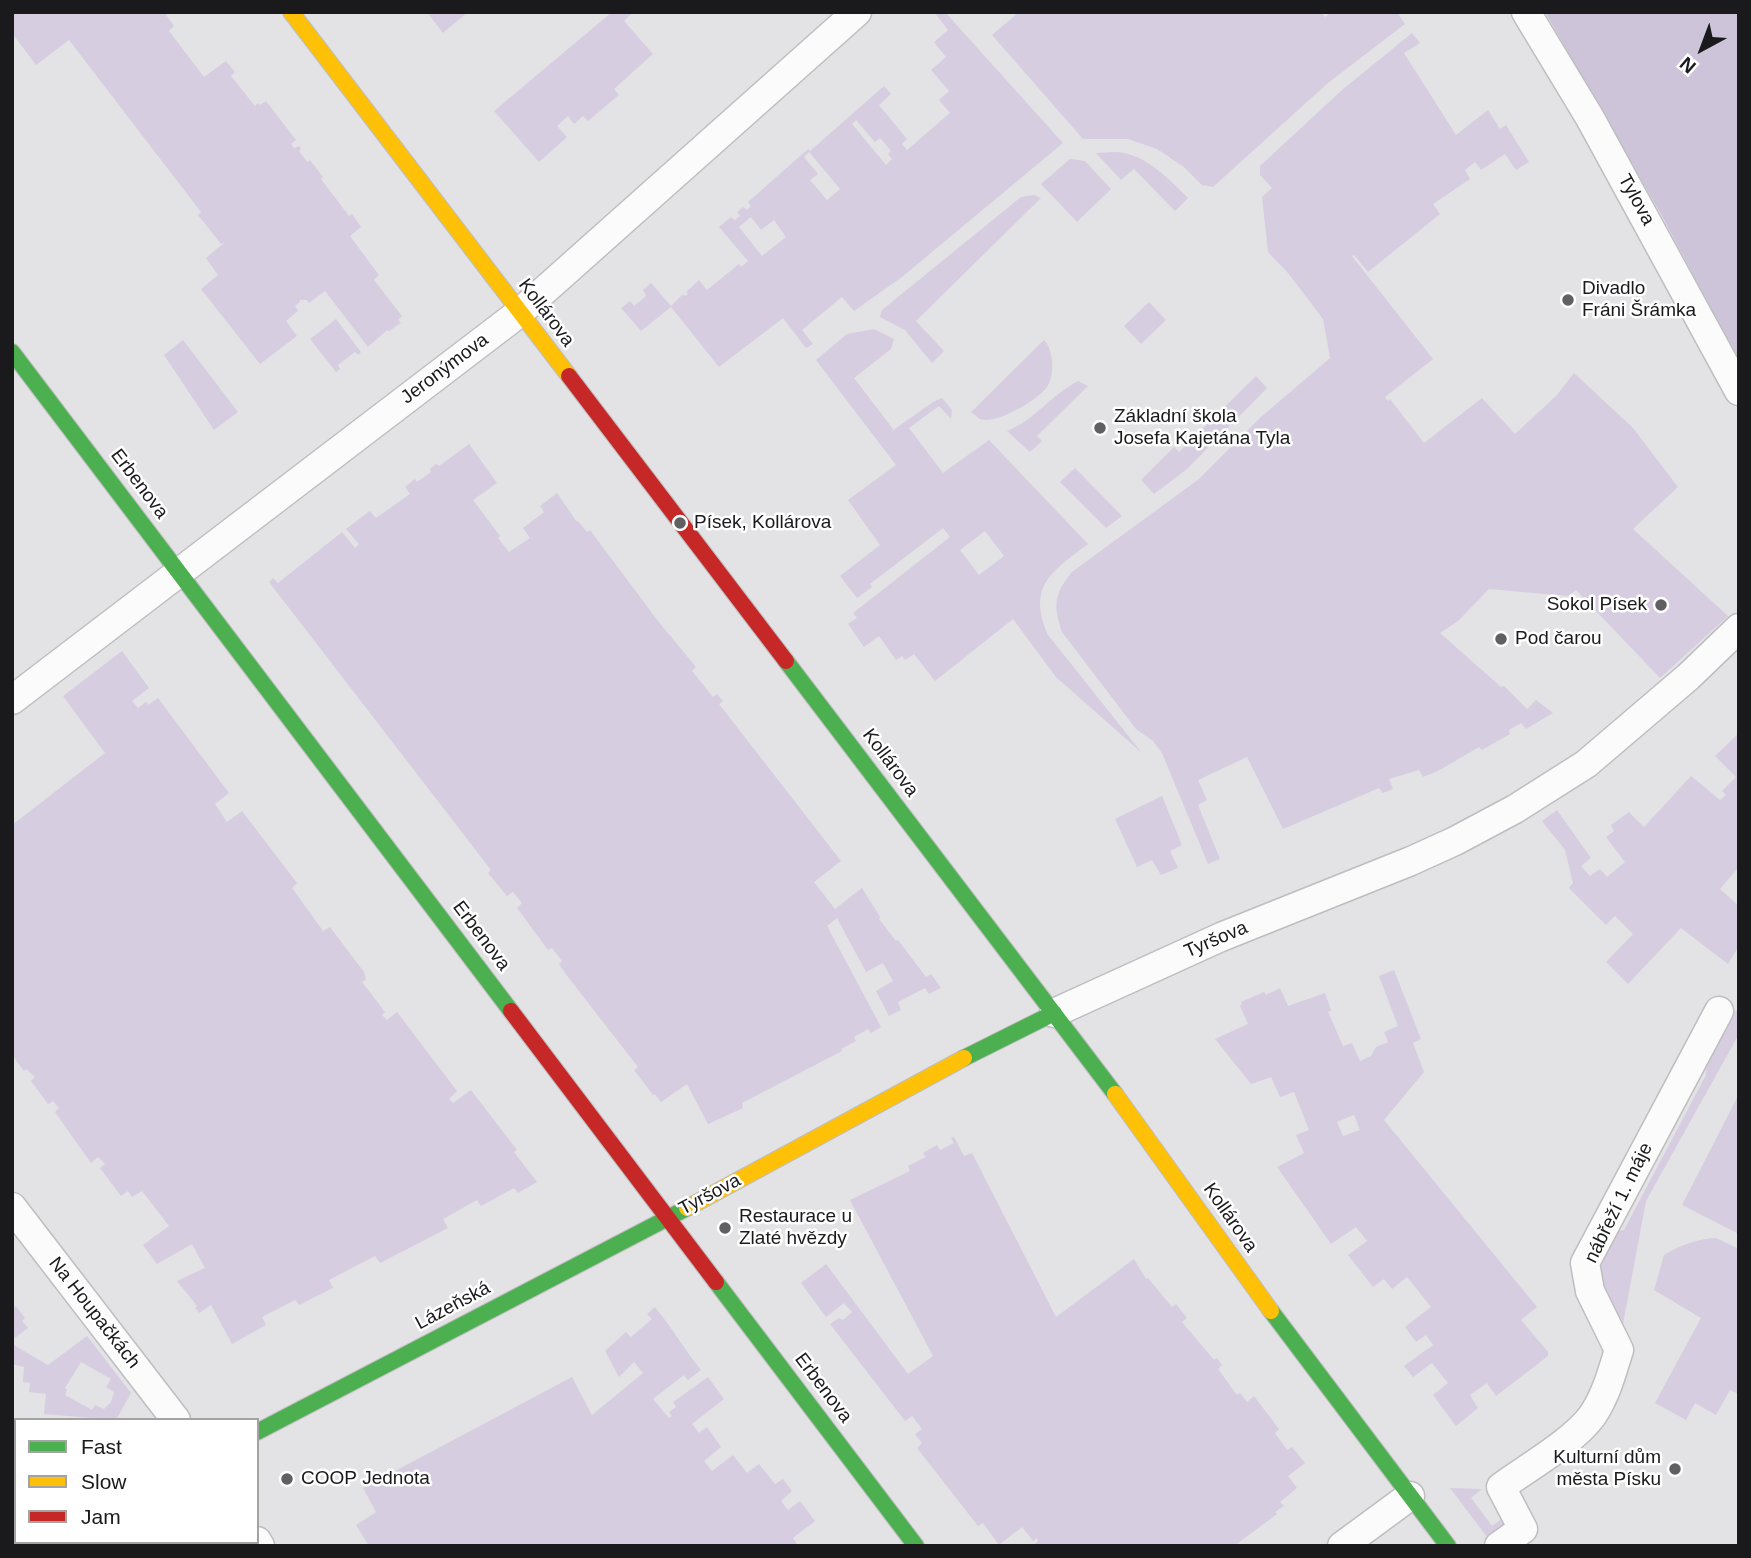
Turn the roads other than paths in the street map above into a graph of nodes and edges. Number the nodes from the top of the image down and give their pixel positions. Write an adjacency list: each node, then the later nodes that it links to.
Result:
1 (291, 12): 4 (street, Kollárova)
2 (857, 12): 4 (street, Jeronýmova)
3 (1526, 12): 6 (street, Tylova)
4 (519, 313): 7 (street, Jeronýmova); 11 (street, Kollárova)
5 (12, 352): 7 (street, Erbenova)
6 (1739, 391)
7 (179, 571): 9 (street, Jeronýmova); 13 (street, Erbenova)
8 (1739, 628): 11 (street, Tyršova)
9 (12, 700)
10 (1718, 1011): 20 (street, nábřeží 1. máje)
11 (1054, 1013): 13 (street, Tyršova); 16 (street, Kollárova)
12 (12, 1207): 14 (street, Na Houpačkách)
13 (668, 1218): 15 (street, Lázeňská); 17 (street, Erbenova)
14 (174, 1418)
15 (259, 1431)
16 (1410, 1496): 18 (street); 19 (street, Kollárova)
17 (916, 1546)
18 (1342, 1546)
19 (1448, 1546)
20 (1499, 1546)

